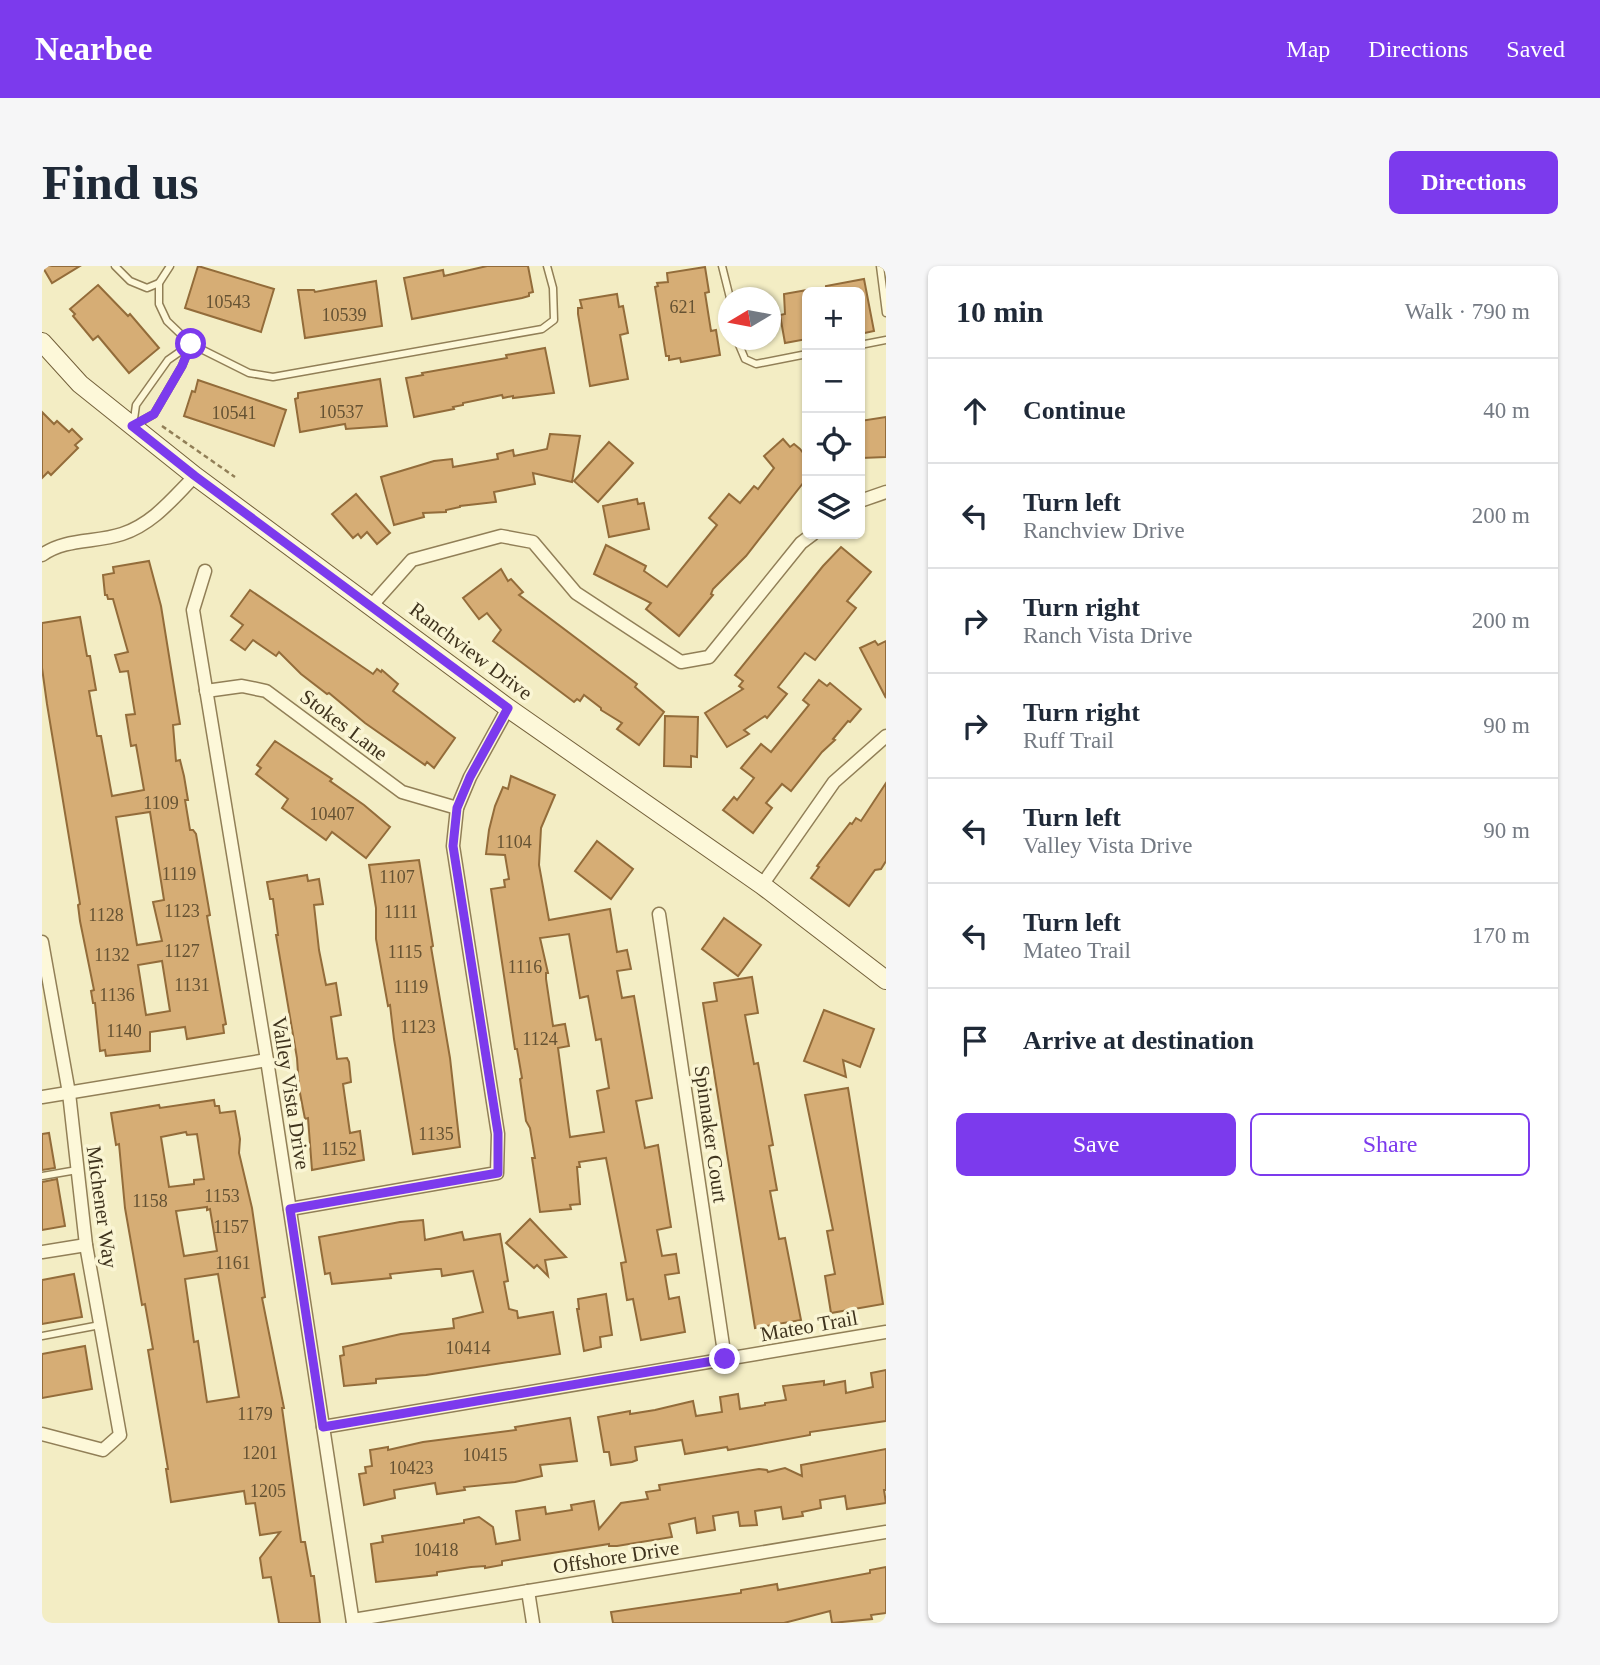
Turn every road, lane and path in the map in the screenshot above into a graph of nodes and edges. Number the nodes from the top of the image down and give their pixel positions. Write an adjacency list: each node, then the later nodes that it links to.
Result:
1 (114, 266): 6 (lane)
2 (170, 266): 6 (lane)
3 (547, 266): 11 (lane)
4 (722, 266): 7 (lane)
5 (880, 266): 8 (lane)
6 (159, 283): 11 (lane)
7 (727, 287)
8 (886, 313)
9 (886, 340): 12 (lane)
10 (42, 342): 15 (street, Ranchview Drive)
11 (191, 344): 15 (lane); 15 (lane)
12 (865, 344)
13 (741, 350): 14 (lane)
14 (802, 355)
15 (132, 426): 17 (street, Ranchview Drive)
16 (162, 426): 18 (path)
17 (195, 476): 22 (street); 24 (street, Ranchview Drive)
18 (235, 477)
19 (886, 492): 20 (street)
20 (865, 499)
21 (807, 539): 24 (street)
22 (42, 555)
23 (205, 571): 25 (street, Valley Vista Drive)
24 (372, 606): 26 (street, Ranchview Drive)
25 (206, 691): 28 (street, Stokes Lane); 33 (street, Valley Vista Drive)
26 (508, 708): 28 (street); 29 (street, Ranchview Drive)
27 (886, 736): 29 (street)
28 (457, 808): 38 (street)
29 (762, 886): 32 (street, Ranchview Drive)
30 (659, 915): 44 (street, Spinnaker Court)
31 (42, 942): 34 (street, Michener Way)
32 (886, 980)
33 (267, 1060): 34 (street); 38 (street, Valley Vista Drive)
34 (69, 1093): 35 (street); 36 (street, Michener Way)
35 (42, 1097)
36 (77, 1170): 37 (lane); 39 (street, Michener Way)
37 (42, 1176)
38 (290, 1209): 45 (street, Valley Vista Drive)
39 (86, 1245): 40 (street); 41 (street, Michener Way)
40 (42, 1252)
41 (100, 1325): 43 (lane); 46 (street, Michener Way)
42 (886, 1332): 44 (street, Mateo Trail)
43 (42, 1336)
44 (725, 1359): 45 (street, Mateo Trail)
45 (323, 1427): 49 (street, Valley Vista Drive)
46 (42, 1434)
47 (886, 1532): 48 (street, Offshore Drive)
48 (528, 1591): 49 (street, Offshore Drive); 50 (street)
49 (353, 1621)
50 (533, 1623)

